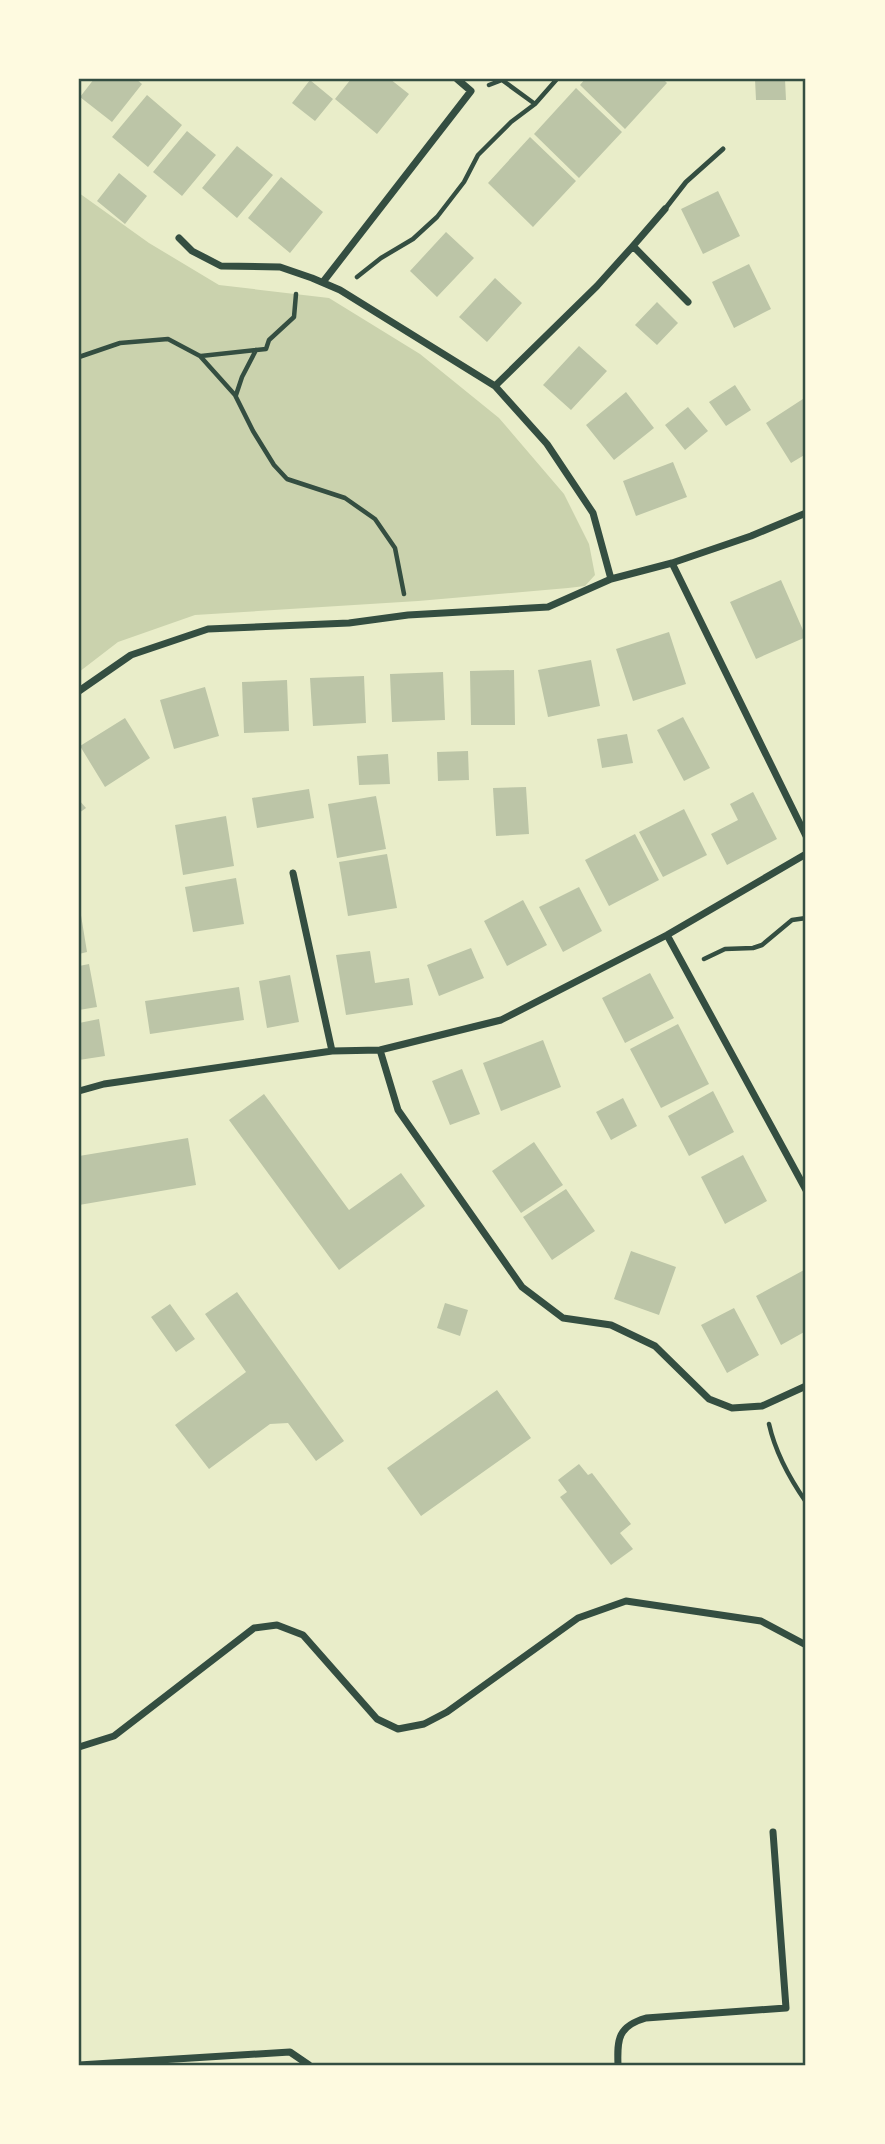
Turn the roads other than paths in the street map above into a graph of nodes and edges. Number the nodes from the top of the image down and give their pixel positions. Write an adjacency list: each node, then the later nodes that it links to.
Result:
1 (457, 79): 6 (street)
2 (723, 149): 3 (lane)
3 (665, 209): 5 (street)
4 (179, 238): 6 (street)
5 (633, 246): 7 (street); 8 (street)
6 (323, 282): 8 (street)
7 (688, 302)
8 (495, 386): 11 (street)
9 (806, 513): 10 (street)
10 (672, 563): 11 (street); 13 (street)
11 (611, 579): 12 (street)
12 (79, 691)
13 (806, 836)
14 (806, 853): 16 (street)
15 (293, 873): 18 (street)
16 (667, 935): 17 (street); 20 (street)
17 (380, 1050): 18 (street); 21 (street)
18 (332, 1051): 19 (street)
19 (79, 1091)
20 (806, 1190)
21 (806, 1385)
22 (806, 1645): 23 (street)
23 (79, 1747)
24 (773, 1832): 27 (street)
25 (79, 2064): 26 (street)
26 (309, 2065)
27 (618, 2065)

